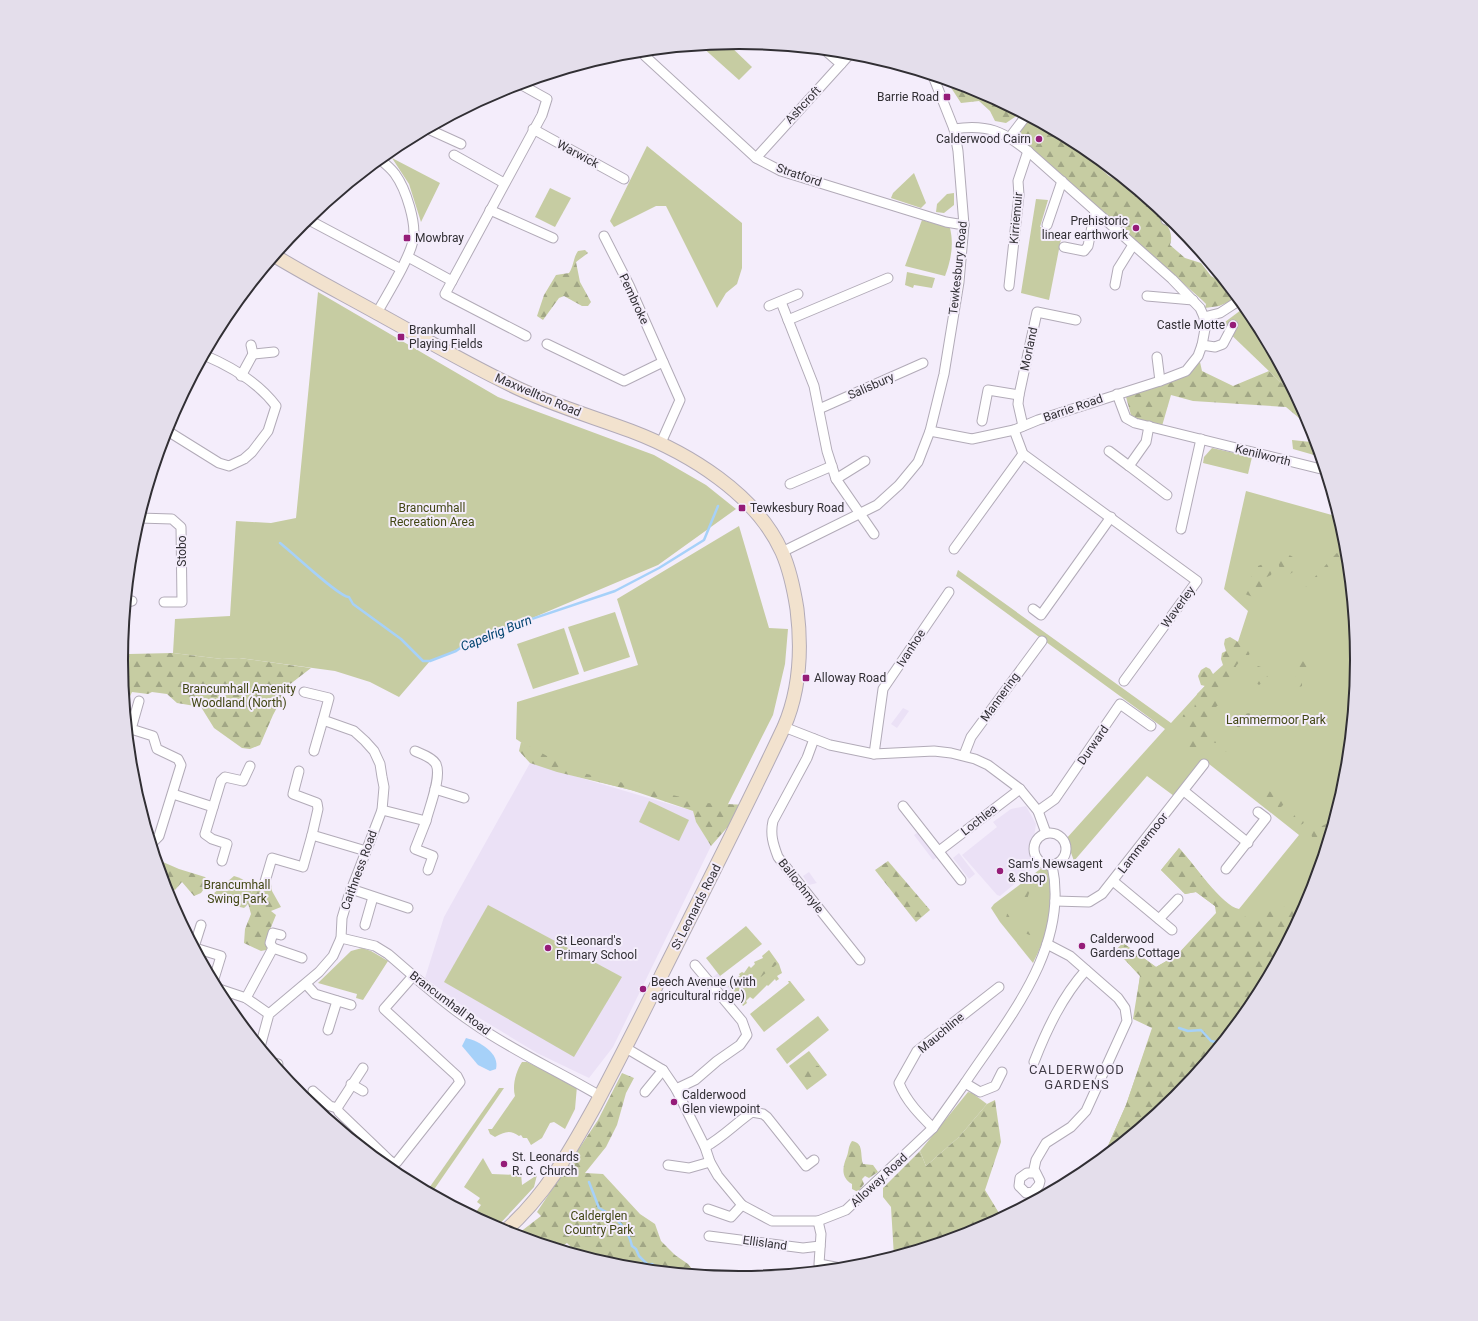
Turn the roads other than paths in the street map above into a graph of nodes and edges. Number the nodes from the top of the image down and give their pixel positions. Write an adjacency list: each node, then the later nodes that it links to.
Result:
1 (645, 56): 15 (street, Stratford)
2 (832, 56): 4 (street)
3 (846, 59): 4 (street, Ashcroft)
4 (841, 64): 15 (street, Ashcroft)
5 (935, 81): 9 (street, Tewkesbury Road)
6 (526, 87): 8 (street)
7 (1023, 120): 11 (street)
8 (533, 129): 17 (street, Warwick); 19 (street)
9 (954, 129): 11 (street); 23 (street, Tewkesbury Road)
10 (433, 131): 12 (street)
11 (1010, 137): 13 (street)
12 (461, 144)
13 (1028, 151): 18 (street); 35 (street, Kirriemuir)
14 (454, 155): 19 (street)
15 (756, 158): 23 (street, Stratford)
16 (384, 163): 29 (street)
17 (624, 179)
18 (1062, 181): 21 (street); 24 (street)
19 (504, 183): 20 (street)
20 (490, 210): 26 (street); 33 (street)
21 (1095, 212): 27 (street); 28 (street)
22 (313, 222): 31 (street)
23 (964, 225): 66 (street, Tewkesbury Road)
24 (1047, 225)
25 (604, 236): 55 (street, Pembroke)
26 (553, 238)
27 (1133, 245): 34 (street); 38 (street)
28 (1064, 247)
29 (408, 257): 31 (street); 33 (street)
30 (278, 258): 42 (street, Maxwellton Road)
31 (401, 269): 42 (street)
32 (888, 278): 44 (street)
33 (452, 281): 47 (street)
34 (1115, 285)
35 (1009, 286)
36 (798, 294): 39 (street)
37 (1147, 296): 38 (street)
38 (1193, 300): 43 (street)
39 (781, 302): 41 (street); 44 (street)
40 (1235, 303): 43 (street)
41 (769, 306)
42 (377, 313): 69 (street, Maxwellton Road)
43 (1204, 317): 50 (street, Barrie Road)
44 (788, 320): 61 (street)
45 (1076, 320): 60 (street, Morland)
46 (1233, 325): 50 (street)
47 (526, 336)
48 (547, 344): 55 (street)
49 (251, 345): 52 (street)
50 (1202, 345): 58 (street, Barrie Road)
51 (274, 352): 52 (street)
52 (253, 354): 57 (street)
53 (208, 357): 57 (street)
54 (1157, 357): 58 (street)
55 (663, 362): 69 (street, Pembroke)
56 (923, 362): 61 (street, Salisbury)
57 (241, 376): 67 (street)
58 (1160, 380): 59 (street, Barrie Road)
59 (1117, 394): 63 (street, Barrie Road); 64 (street, Kenilworth)
60 (1019, 395): 62 (street); 63 (street, Morland)
61 (819, 409): 73 (street)
62 (982, 421)
63 (1023, 426): 65 (street, Barrie Road)
64 (1149, 426): 68 (street, Kenilworth); 74 (street)
65 (1014, 430): 66 (street, Barrie Road); 71 (street)
66 (930, 431): 79 (street, Tewkesbury Road)
67 (171, 433)
68 (1202, 439): 75 (street, Kenilworth); 82 (street)
69 (660, 445): 85 (street, Maxwellton Road)
70 (1108, 451): 74 (street)
71 (1023, 454): 80 (street, Waverley); 84 (street)
72 (865, 461): 76 (street)
73 (832, 466): 76 (street); 77 (street)
74 (1130, 466): 78 (street)
75 (1320, 469)
76 (836, 479): 79 (street)
77 (790, 484)
78 (1167, 495)
79 (859, 514): 83 (street); 85 (street, Tewkesbury Road)
80 (1111, 517): 88 (street); 90 (street, Waverley)
81 (144, 518): 87 (street, Stobo)
82 (1181, 529)
83 (874, 534)
84 (954, 549)
85 (782, 552): 96 (street, St Leonards Road)
86 (949, 592): 101 (street, Ivanhoe)
87 (164, 602)
88 (1033, 609)
89 (1042, 641): 102 (street, Mannering)
90 (1124, 681)
91 (304, 692): 93 (street)
92 (139, 701): 95 (street)
93 (323, 720): 99 (street); 113 (street, Caithness Road)
94 (1151, 726): 114 (street, Durward)
95 (132, 727)
96 (784, 727): 98 (street); 160 (street, St Leonards Road)
97 (132, 729): 109 (street)
98 (814, 739): 101 (street); 146 (street, Ballochmyle)
99 (314, 751)
100 (415, 752): 106 (street)
101 (874, 754): 102 (street)
102 (964, 755): 107 (street)
103 (1204, 764): 108 (street, Lammermoor)
104 (250, 766): 112 (street)
105 (299, 770): 118 (street)
106 (435, 789): 110 (street); 116 (street)
107 (1020, 789): 114 (street); 122 (street, Lochlea)
108 (1184, 791): 120 (street); 128 (street, Lammermoor)
109 (173, 794): 112 (street); 119 (street)
110 (464, 798)
111 (903, 806): 122 (street)
112 (213, 807): 123 (street)
113 (382, 810): 116 (street); 121 (street, Caithness Road)
114 (1038, 811): 117 (street)
115 (1258, 812): 120 (street)
116 (426, 821): 126 (street)
117 (1046, 833): 124 (street); 124 (street)
118 (312, 835): 121 (street); 129 (street)
119 (155, 841)
120 (1248, 843): 125 (street)
121 (366, 850): 130 (street, Caithness Road)
122 (939, 852): 127 (street)
123 (222, 861)
124 (1052, 865): 133 (street, Alloway Road)
125 (1226, 868)
126 (428, 870)
127 (961, 880)
128 (1113, 881): 133 (street, Lammermoor); 135 (street)
129 (264, 885)
130 (351, 889): 131 (street); 140 (street, Caithness Road)
131 (373, 897): 134 (street); 137 (street)
132 (1178, 899): 135 (street)
133 (1055, 900): 142 (street, Alloway Road)
134 (408, 908)
135 (1159, 919): 138 (street)
136 (201, 925): 141 (street)
137 (365, 925)
138 (1172, 930)
139 (281, 935): 143 (street)
140 (341, 938): 150 (street, Brancumhall Road); 151 (street, Caithness Road)
141 (196, 941)
142 (1047, 944): 148 (street); 165 (street, Alloway Road)
143 (273, 948): 145 (street); 154 (street)
144 (200, 949): 149 (street)
145 (302, 958)
146 (860, 960)
147 (695, 965): 167 (street)
148 (1086, 970): 161 (street); 180 (street)
149 (215, 975)
150 (413, 976): 171 (street, Brancumhall Road); 179 (street)
151 (306, 984): 155 (street); 157 (street, Caithness Road)
152 (999, 987): 173 (street, Mauchline)
153 (225, 991): 154 (street)
154 (246, 998): 157 (street)
155 (337, 1001): 156 (street); 158 (street)
156 (351, 1005)
157 (269, 1014): 159 (street)
158 (328, 1030)
159 (261, 1042)
160 (626, 1048): 163 (street, Alloway Road); 171 (street, St Leonards Road)
161 (1034, 1062)
162 (363, 1068): 166 (street)
163 (663, 1070): 167 (street, Alloway Road); 170 (street)
164 (1002, 1072): 165 (street)
165 (965, 1083): 173 (street, Alloway Road)
166 (351, 1084): 169 (street); 172 (street)
167 (676, 1089): 174 (street, Alloway Road)
168 (313, 1091): 172 (street)
169 (363, 1091)
170 (644, 1092)
171 (600, 1096): 184 (street, St Leonards Road)
172 (337, 1108): 175 (street)
173 (933, 1128): 183 (street, Alloway Road)
174 (705, 1147): 176 (street); 177 (street, Alloway Road)
175 (383, 1157)
176 (814, 1160)
177 (710, 1162): 178 (street); 181 (street, Alloway Road)
178 (668, 1165)
179 (395, 1166)
180 (1034, 1172)
181 (742, 1205): 182 (street); 183 (street, Alloway Road)
182 (708, 1209)
183 (818, 1221): 186 (street)
184 (510, 1227)
185 (709, 1236): 186 (street, Ellisland)
186 (820, 1246): 187 (street)
187 (828, 1265)

